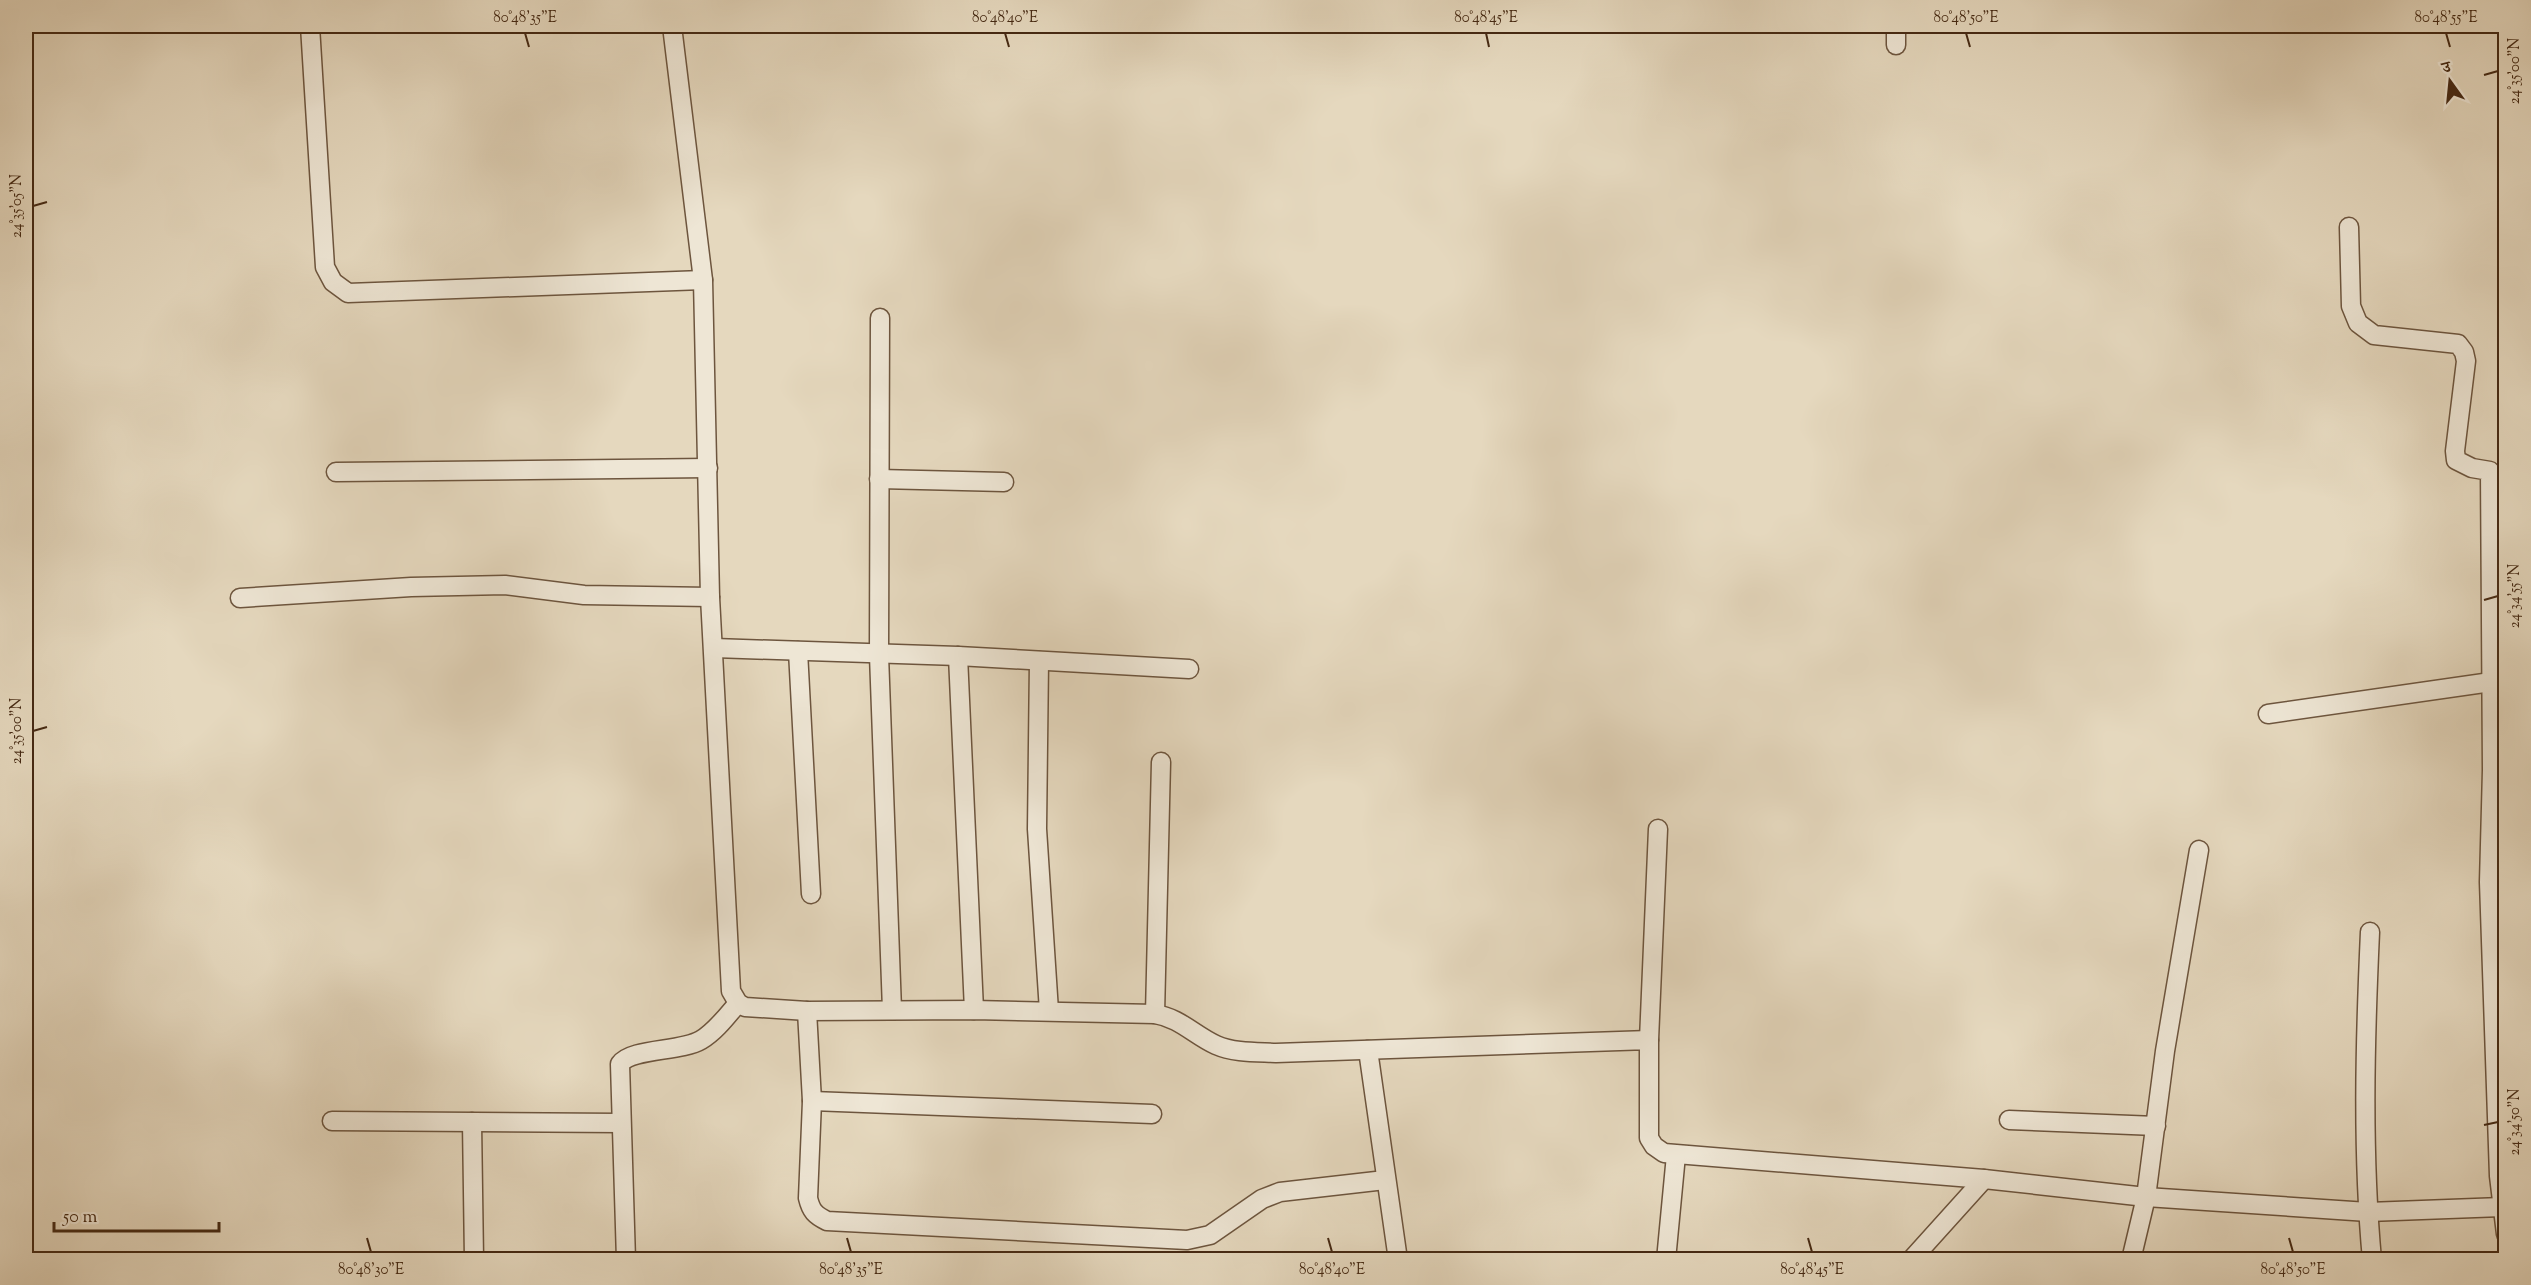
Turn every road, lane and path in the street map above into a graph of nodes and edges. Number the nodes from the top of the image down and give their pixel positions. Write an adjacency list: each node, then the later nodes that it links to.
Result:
1 (310, 26): 6 (street)
2 (672, 26): 6 (street)
3 (1896, 26): 4 (street)
4 (1896, 45)
5 (2349, 227): 10 (street)
6 (703, 280): 8 (street)
7 (880, 318): 11 (street)
8 (708, 468): 9 (street); 13 (street)
9 (336, 472)
10 (2498, 473): 15 (street)
11 (879, 478): 12 (street); 18 (street)
12 (1004, 482)
13 (710, 597): 14 (street); 16 (street)
14 (240, 598)
15 (2499, 637): 22 (street)
16 (714, 648): 17 (street); 31 (street)
17 (798, 651): 18 (street); 29 (street)
18 (879, 655): 19 (street); 32 (street)
19 (958, 656): 20 (street); 33 (street)
20 (1039, 660): 21 (street); 35 (street)
21 (1189, 669)
22 (2491, 682): 23 (street); 25 (street)
23 (2268, 714)
24 (1161, 762): 36 (street)
25 (2499, 771): 28 (street)
26 (1658, 829): 38 (street)
27 (2199, 850): 46 (street)
28 (2497, 883): 37 (street)
29 (811, 894)
30 (2370, 932): 52 (street)
31 (738, 1003): 34 (street); 45 (street)
32 (892, 1010): 33 (street); 34 (street)
33 (974, 1010): 35 (street)
34 (807, 1011): 40 (street)
35 (1049, 1011): 36 (street)
36 (1155, 1014): 39 (street)
37 (2500, 1030): 51 (street)
38 (1649, 1040): 39 (street); 47 (street)
39 (1368, 1050): 49 (street)
40 (812, 1101): 41 (street); 49 (street)
41 (1152, 1114)
42 (2009, 1120): 46 (street)
43 (332, 1122): 44 (street)
44 (472, 1122): 45 (street); 54 (street)
45 (621, 1123): 55 (street)
46 (2156, 1126): 50 (street)
47 (1676, 1155): 48 (street); 57 (street)
48 (1984, 1179): 50 (street); 58 (street)
49 (1385, 1180): 56 (street)
50 (2146, 1197): 52 (street); 59 (street)
51 (2502, 1206): 52 (street); 53 (street)
52 (2368, 1212): 60 (street)
53 (2505, 1234)
54 (474, 1260)
55 (626, 1260)
56 (1398, 1260)
57 (1666, 1260)
58 (1911, 1260)
59 (2130, 1260)
60 (2372, 1260)

